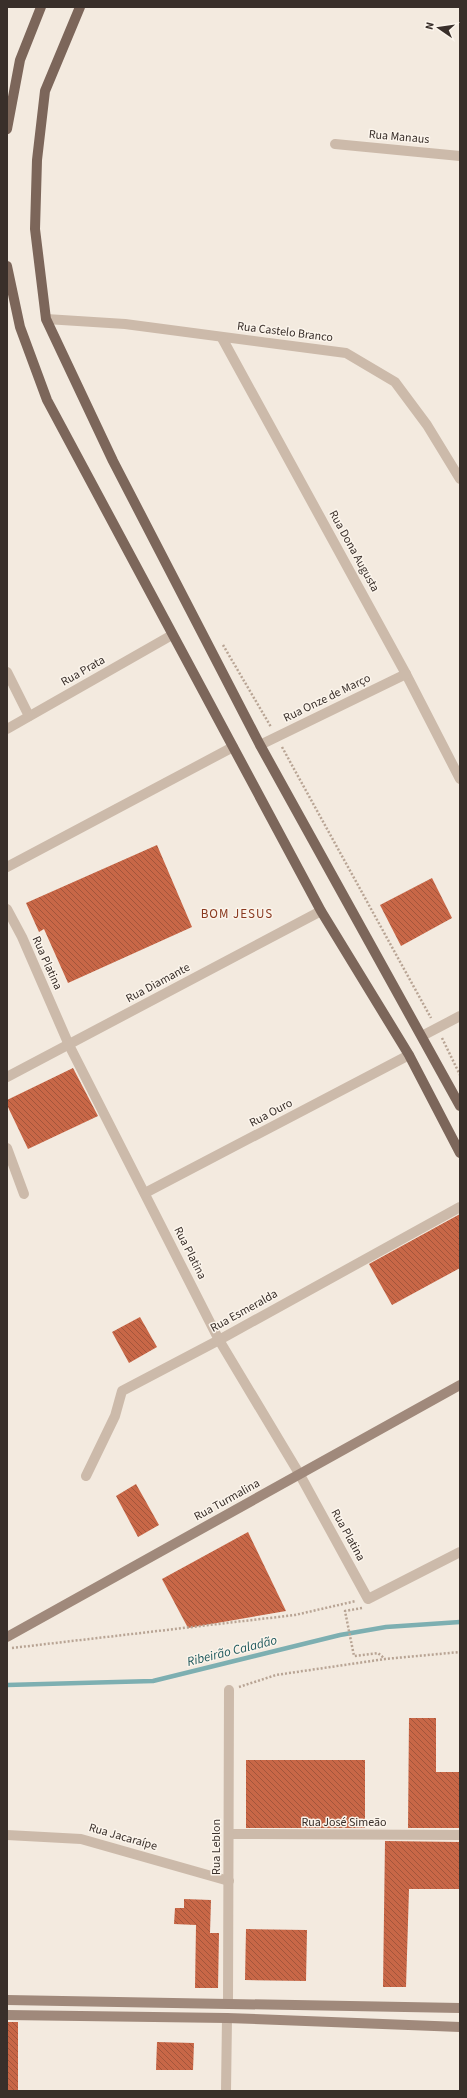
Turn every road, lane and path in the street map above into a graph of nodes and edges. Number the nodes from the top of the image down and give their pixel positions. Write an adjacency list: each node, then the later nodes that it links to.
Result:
1 (41, 7): 3 (main road)
2 (80, 7): 7 (main road)
3 (7, 129)
4 (335, 144): 5 (street, Rua Manaus)
5 (460, 156)
6 (7, 266): 10 (main road)
7 (46, 319): 8 (street, Rua Castelo Branco); 17 (main road)
8 (222, 338): 9 (street, Rua Castelo Branco); 13 (street, Rua Dona Augusta)
9 (460, 480)
10 (172, 635): 14 (street, Rua Prata); 18 (main road)
11 (222, 641): 16 (path)
12 (7, 672): 14 (street)
13 (406, 674): 16 (street, Rua Onze de Março); 19 (street, Rua Dona Augusta)
14 (30, 716): 15 (street, Rua Prata)
15 (7, 729)
16 (276, 737): 17 (street, Rua Onze de Março); 24 (path)
17 (260, 746): 25 (main road)
18 (233, 747): 20 (street); 22 (main road)
19 (460, 779)
20 (7, 867)
21 (7, 909): 26 (street, Rua Platina)
22 (321, 911): 26 (street, Rua Diamante); 27 (main road)
23 (460, 1016): 24 (street)
24 (437, 1028): 25 (street); 28 (path)
25 (422, 1036): 30 (main road)
26 (69, 1045): 29 (street, Rua Diamante); 33 (street, Rua Platina)
27 (409, 1055): 32 (main road); 33 (street, Rua Ouro)
28 (460, 1075)
29 (7, 1077)
30 (460, 1106)
31 (7, 1148): 34 (street)
32 (460, 1153)
33 (145, 1193): 36 (street, Rua Platina)
34 (24, 1194)
35 (460, 1207): 36 (street, Rua Esmeralda)
36 (219, 1340): 38 (street, Rua Platina); 39 (street, Rua Esmeralda)
37 (460, 1386): 38 (main road, Rua Turmalina)
38 (300, 1475): 41 (street, Rua Platina); 43 (main road, Rua Turmalina)
39 (86, 1476)
40 (460, 1552): 41 (street)
41 (368, 1599): 44 (path)
42 (345, 1611): 46 (path)
43 (7, 1637)
44 (7, 1649)
45 (460, 1652): 46 (path)
46 (385, 1659): 47 (path)
47 (229, 1690): 48 (street, Rua Leblon)
48 (229, 1834): 50 (street, Rua José Simeão); 51 (street, Rua Leblon)
49 (7, 1835): 51 (street, Rua Jacaraípe)
50 (460, 1835)
51 (228, 1881): 53 (street, Rua Leblon)
52 (7, 2000): 53 (main road)
53 (228, 2003): 54 (main road)
54 (460, 2008)
55 (7, 2015): 56 (main road)
56 (227, 2018): 57 (main road); 58 (street)
57 (460, 2027)
58 (226, 2091)

